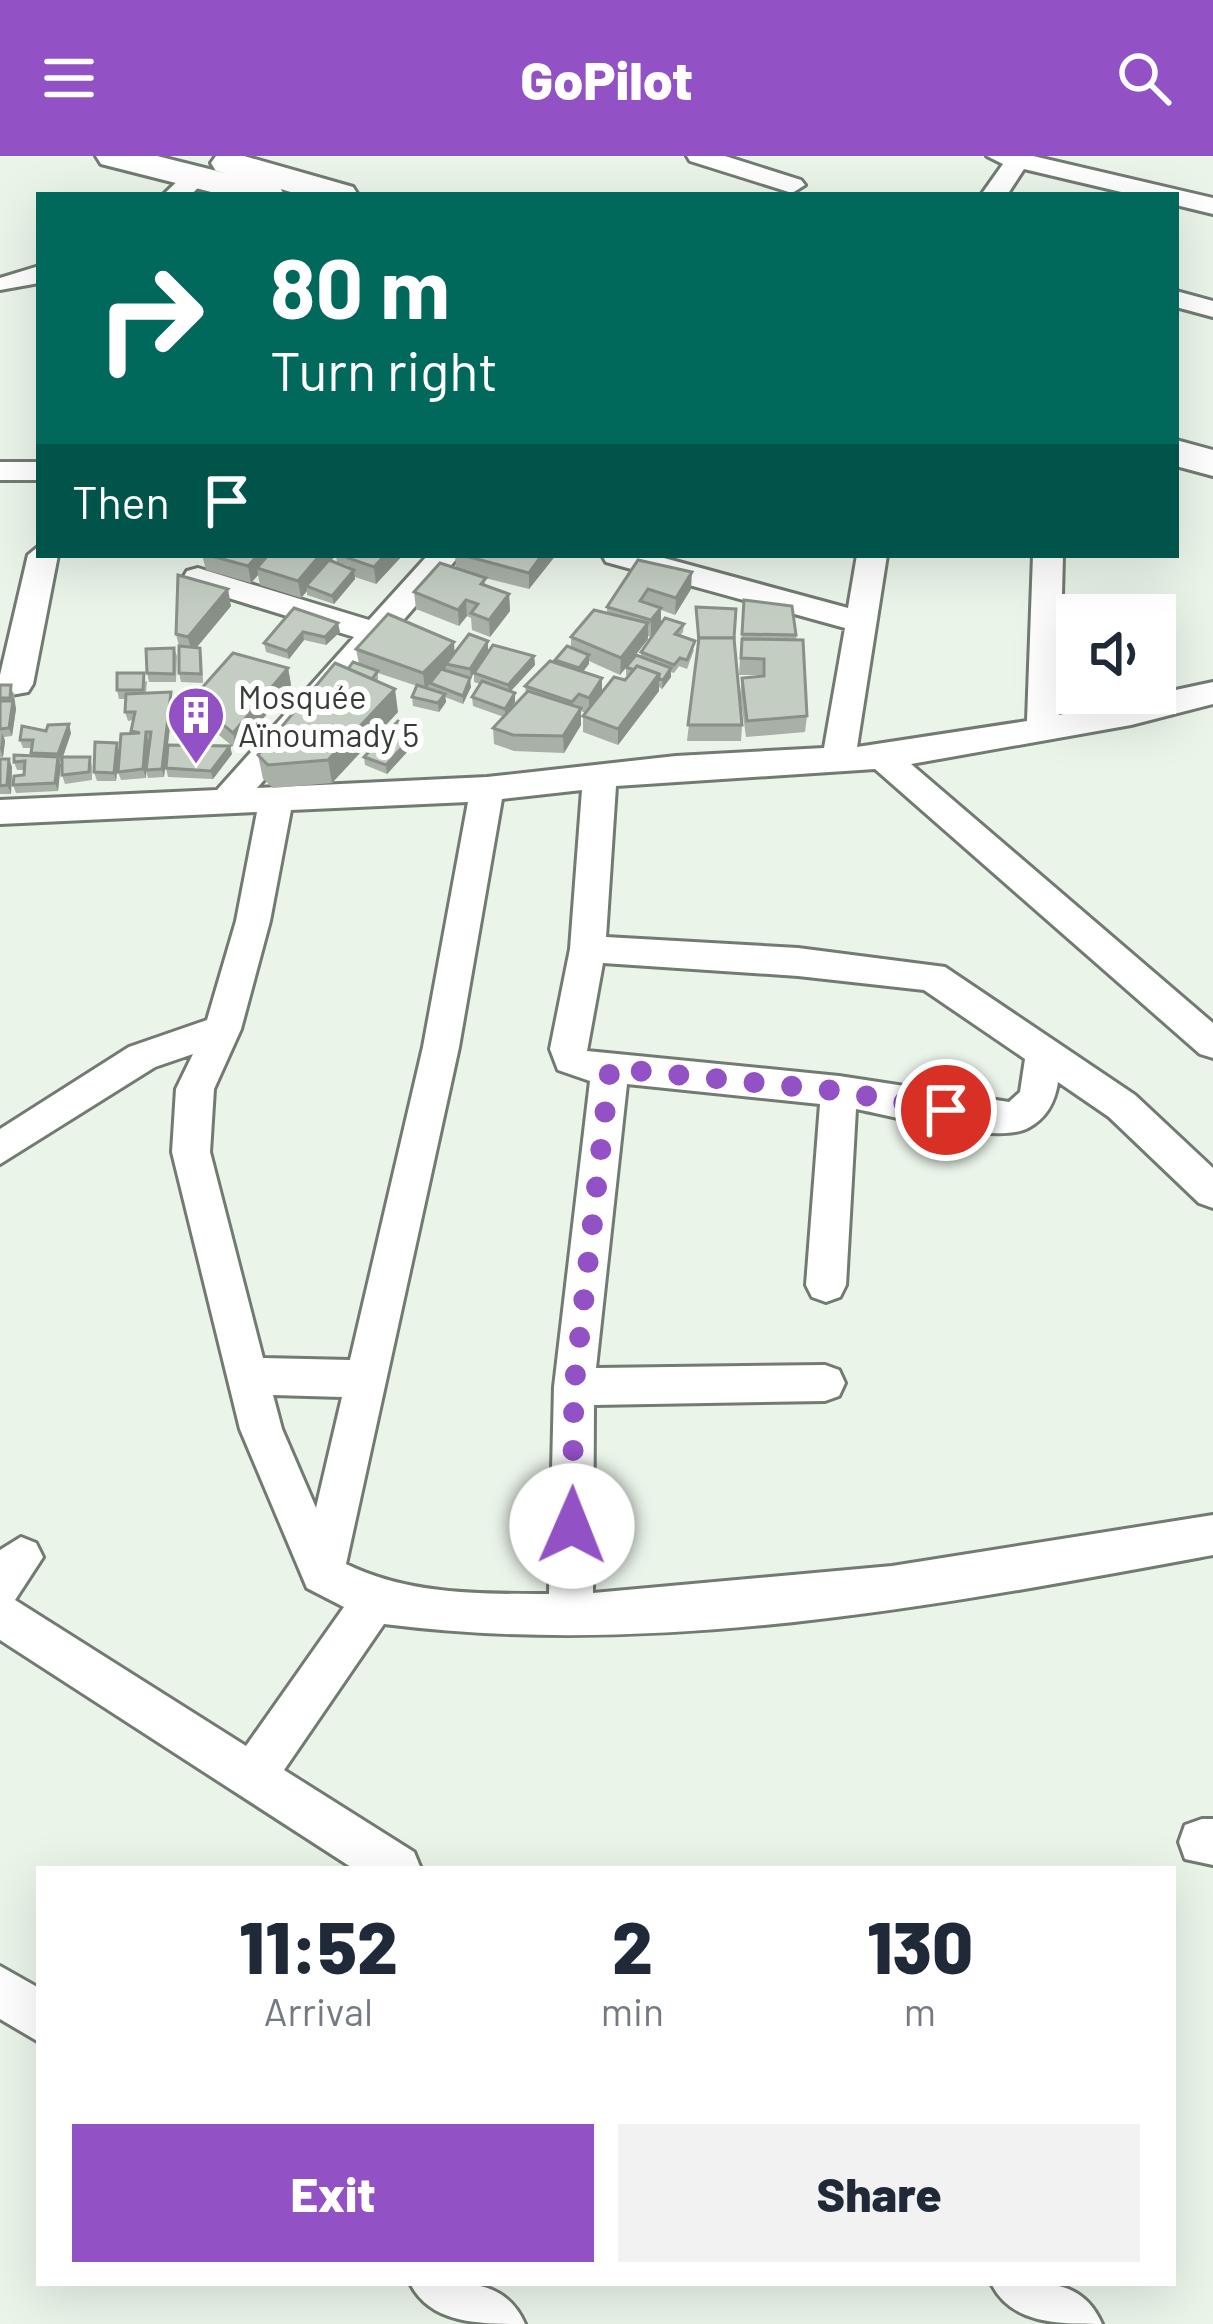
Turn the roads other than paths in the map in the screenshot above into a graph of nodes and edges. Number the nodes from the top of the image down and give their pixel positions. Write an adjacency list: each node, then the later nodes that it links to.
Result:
1 (115, 156): 5 (main road)
2 (699, 156): 6 (street)
3 (1013, 158): 9 (street); 10 (street)
4 (244, 161): 5 (main road); 8 (main road)
5 (190, 176): 7 (main road)
6 (794, 184)
7 (254, 192)
8 (332, 192)
9 (996, 192)
10 (1154, 192)
11 (1179, 198): 12 (street)
12 (1213, 206)
13 (36, 275): 14 (street)
14 (8, 284)
15 (1179, 300): 16 (street)
16 (1213, 308)
17 (1179, 433): 18 (main road)
18 (1213, 442)
19 (1179, 454): 20 (main road)
20 (1213, 463)
21 (0, 471): 22 (street)
22 (36, 471)
23 (42, 558): 31 (street)
24 (442, 558): 30 (street)
25 (628, 558): 29 (street)
26 (871, 558): 29 (street)
27 (1048, 558): 33 (street)
28 (198, 578): 30 (street)
29 (858, 621): 35 (street)
30 (376, 633): 39 (street)
31 (0, 686)
32 (1213, 693): 33 (street)
33 (1043, 730): 34 (street)
34 (882, 757): 35 (street); 43 (street)
35 (839, 759): 36 (street)
36 (600, 776): 37 (street); 41 (street)
37 (488, 789): 38 (street); 51 (street)
38 (276, 800): 39 (street); 42 (street)
39 (224, 803): 40 (street)
40 (2, 815)
41 (587, 950): 44 (street); 45 (street)
42 (223, 1029): 47 (street); 50 (street)
43 (1213, 1044)
44 (1044, 1057): 46 (street); 48 (street)
45 (610, 1068): 46 (street); 53 (street)
46 (839, 1091): 49 (street)
47 (0, 1148)
48 (1213, 1192)
49 (826, 1285)
50 (246, 1376): 51 (street); 55 (street)
51 (366, 1379): 55 (street)
52 (825, 1382): 53 (street)
53 (574, 1387): 58 (street)
54 (1213, 1535): 58 (street)
55 (322, 1574): 56 (street)
56 (375, 1601): 58 (street); 59 (street)
57 (0, 1615): 59 (street)
58 (571, 1618)
59 (252, 1776): 60 (street)
60 (392, 1866)
61 (0, 1990): 62 (street)
62 (36, 2015)
63 (441, 2286): 65 (street)
64 (1021, 2286): 66 (street)
65 (498, 2324)
66 (1075, 2324)

